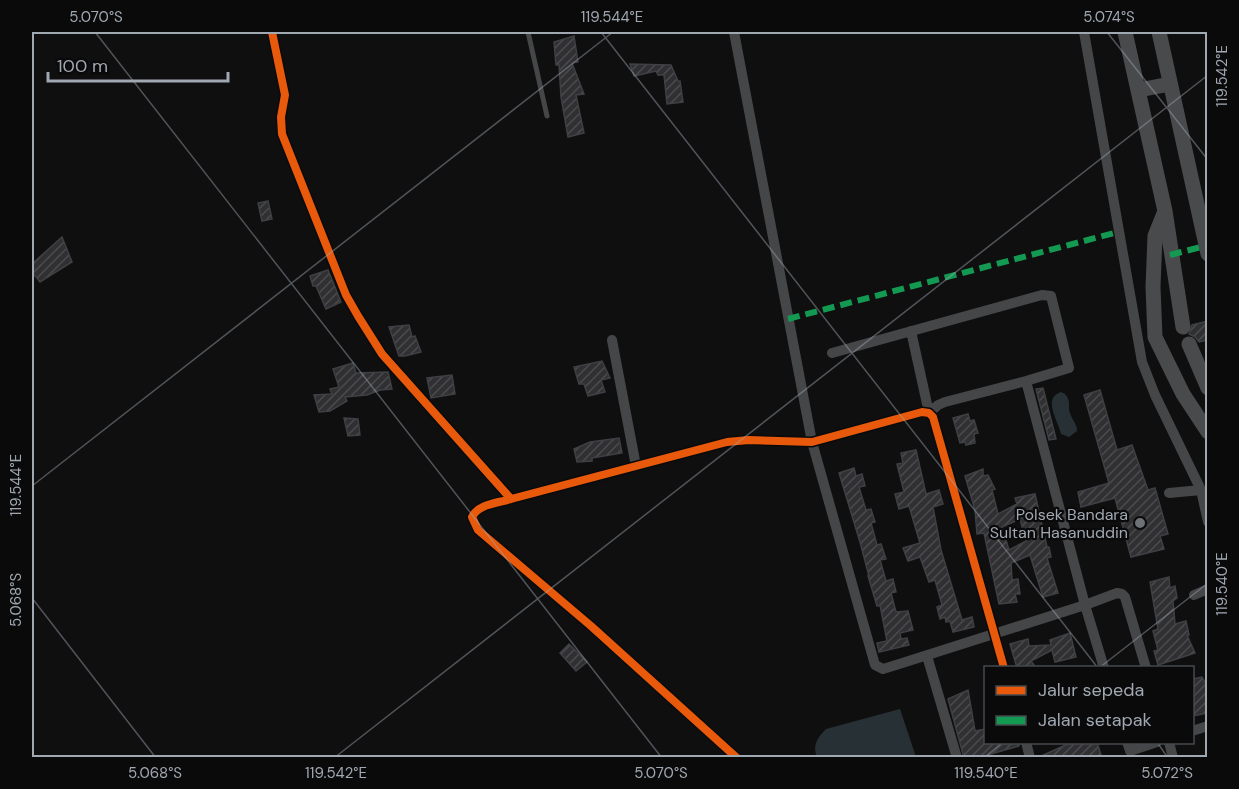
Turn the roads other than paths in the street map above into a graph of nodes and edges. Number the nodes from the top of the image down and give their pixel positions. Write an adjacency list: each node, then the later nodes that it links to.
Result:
1 (272, 32): 26 (street)
2 (528, 32): 9 (lane)
3 (734, 32): 22 (street)
4 (1083, 32): 24 (street)
5 (1125, 32): 8 (main road)
6 (1158, 32): 7 (main road)
7 (1170, 84): 8 (main road); 10 (main road)
8 (1139, 90): 11 (main road)
9 (547, 117)
10 (1202, 208): 12 (main road)
11 (1165, 211): 13 (main road); 21 (main road)
12 (1208, 254)
13 (1183, 327)
14 (911, 331): 17 (street); 18 (street); 20 (street)
15 (612, 340): 23 (street)
16 (1189, 344): 19 (main road)
17 (832, 353)
18 (1026, 381): 20 (street); 30 (street)
19 (1208, 388)
20 (929, 412): 22 (street); 31 (street)
21 (1208, 432)
22 (812, 441): 23 (street); 32 (street)
23 (636, 466): 26 (street)
24 (1201, 490): 25 (street); 27 (street)
25 (1168, 493)
26 (511, 499): 38 (street)
27 (1208, 522)
28 (1208, 589): 29 (street)
29 (1194, 594)
30 (1085, 604): 31 (street); 34 (street); 35 (street)
31 (994, 634): 32 (street); 33 (street)
32 (927, 656): 39 (street)
33 (1003, 666)
34 (1103, 666)
35 (1145, 666)
36 (1150, 744): 37 (street)
37 (1130, 750)
38 (737, 758)
39 (957, 758)

